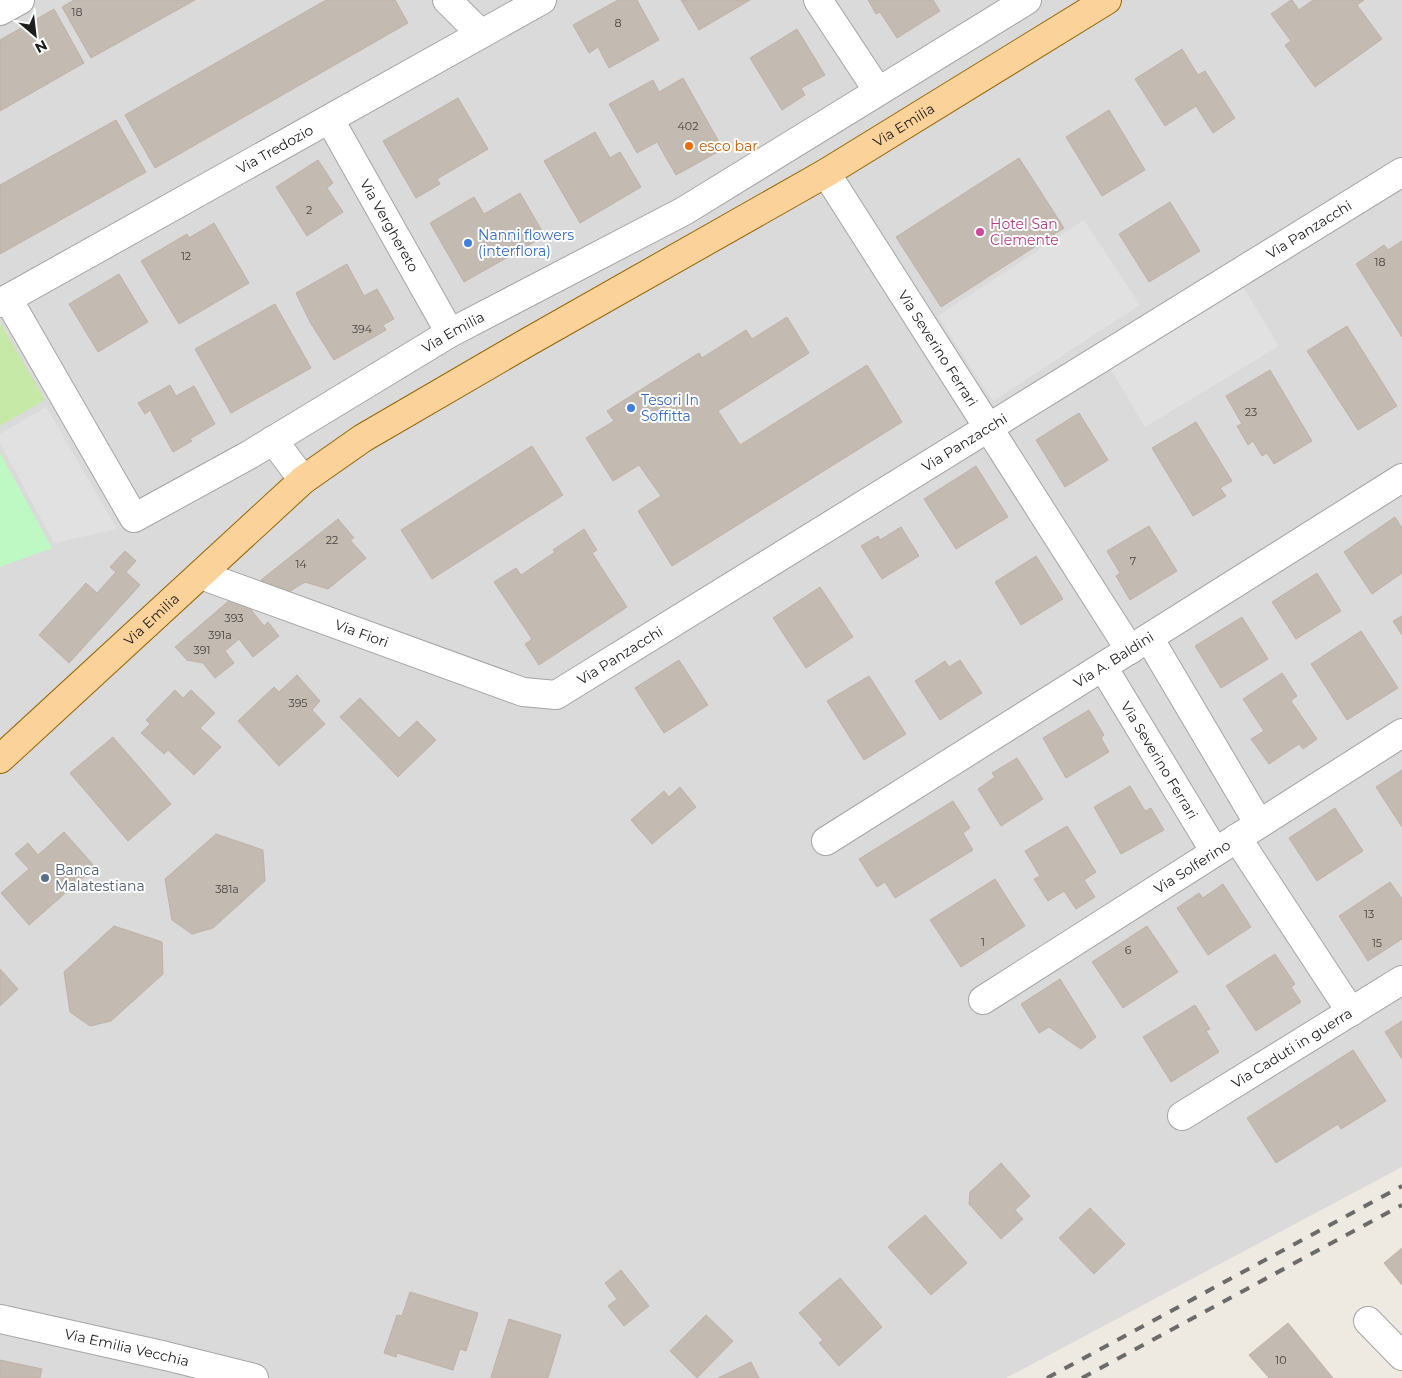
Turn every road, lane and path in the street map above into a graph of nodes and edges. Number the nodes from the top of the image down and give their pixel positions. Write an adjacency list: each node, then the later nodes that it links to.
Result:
1 (20, 0): 7 (street)
2 (447, 0): 8 (street)
3 (542, 0): 8 (street, Via Tredozio)
4 (818, 0): 9 (street)
5 (1026, 0): 9 (street, Via Emilia)
6 (1107, 0): 12 (main road, Via Emilia)
7 (0, 11)
8 (481, 34): 10 (street, Via Tredozio)
9 (878, 91): 13 (street, Via Emilia)
10 (330, 120): 15 (street, Via Tredozio); 16 (street, Via Verghereto)
11 (1402, 172): 17 (street, Via Panzacchi)
12 (826, 173): 14 (main road, Via Emilia); 17 (street, Via Severino Ferrari)
13 (684, 212): 14 (street); 16 (street, Via Emilia)
14 (699, 245): 20 (main road, Via Emilia)
15 (4, 301): 18 (street, Via Tredozio)
16 (450, 332): 18 (street, Via Emilia)
17 (989, 429): 22 (street, Via Severino Ferrari); 24 (street, Via Panzacchi)
18 (273, 440): 20 (street)
19 (1402, 478): 22 (street, Via A. Baldini)
20 (303, 480): 21 (main road, Via Emilia)
21 (201, 575): 24 (street, Via Fiori); 26 (main road, Via Emilia)
22 (1139, 644): 23 (street, Via A. Baldini); 27 (street, Via Severino Ferrari)
23 (1102, 667): 27 (street, Via Severino Ferrari); 28 (street, Via A. Baldini)
24 (523, 692)
25 (1402, 733): 27 (street, Via Solferino)
26 (0, 759)
27 (1237, 838): 30 (street, Via Solferino); 31 (street, Via Severino Ferrari)
28 (826, 841)
29 (1402, 980): 31 (street, Via Caduti in guerra)
30 (983, 1000)
31 (1351, 1012): 32 (street, Via Caduti in guerra)
32 (1182, 1116)
33 (0, 1319): 36 (street, Via Emilia Vecchia)
34 (1368, 1321): 35 (street)
35 (1402, 1356)
36 (254, 1378)

